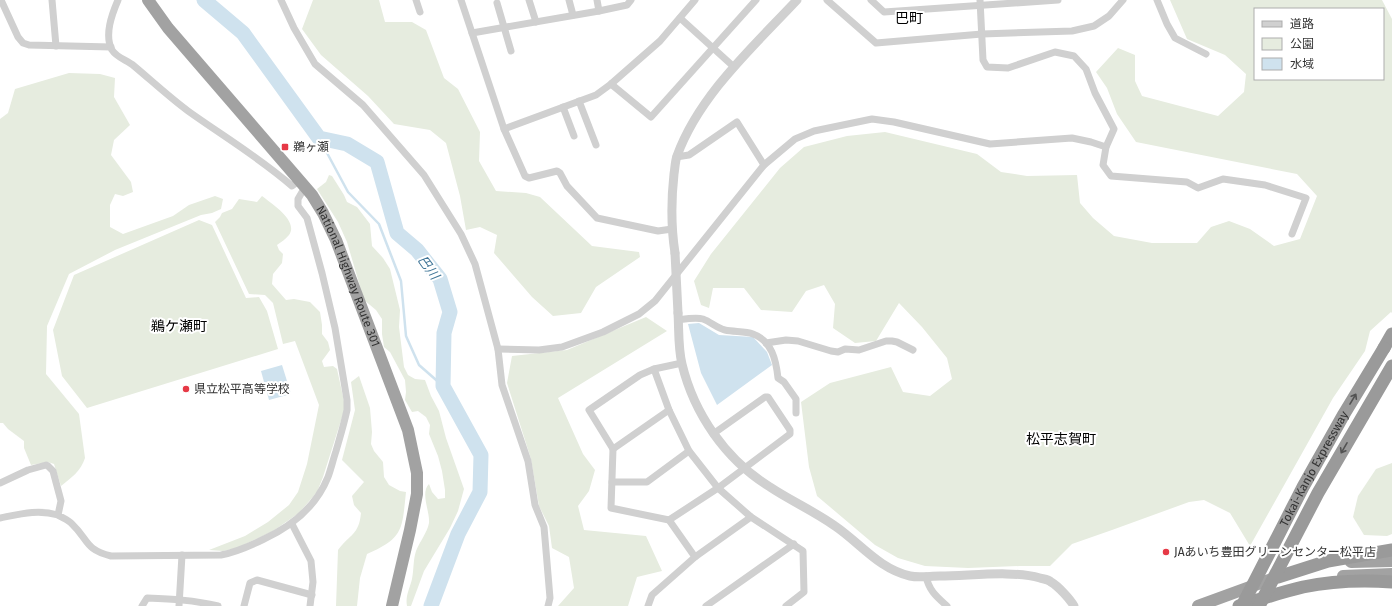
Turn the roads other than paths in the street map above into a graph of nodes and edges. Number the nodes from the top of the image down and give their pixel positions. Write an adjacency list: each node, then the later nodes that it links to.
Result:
1 (1, 0): 30 (street)
2 (52, 0): 30 (street)
3 (118, 0): 31 (street)
4 (148, 0): 45 (highway, National Highway Route 301)
5 (281, 0): 51 (street)
6 (416, 0): 23 (street)
7 (461, 0): 28 (street)
8 (529, 0): 26 (street)
9 (569, 0): 24 (street)
10 (597, 0): 22 (street)
11 (631, 0): 22 (street)
12 (695, 0): 25 (street)
13 (756, 0): 32 (street)
14 (797, 0): 35 (street)
15 (826, 0): 29 (street)
16 (871, 0): 20 (street)
17 (1058, 0): 20 (street)
18 (1123, 0): 29 (street)
19 (1157, 0): 34 (street)
20 (980, 2): 29 (street)
21 (497, 3): 27 (street)
22 (599, 11): 24 (street)
23 (420, 12)
24 (573, 15): 26 (street)
25 (680, 18): 32 (street); 36 (street)
26 (536, 22): 27 (street)
27 (504, 27): 28 (street); 33 (street)
28 (472, 33): 39 (street)
29 (982, 34): 42 (street)
30 (56, 46): 31 (street)
31 (111, 47): 45 (street)
32 (713, 47): 35 (street); 36 (street)
33 (511, 51)
34 (1206, 54)
35 (734, 67): 43 (street)
36 (611, 84): 37 (street)
37 (579, 101): 38 (street); 41 (street)
38 (563, 107): 39 (street); 40 (street)
39 (504, 129): 46 (street)
40 (574, 136)
41 (596, 145)
42 (1106, 147): 44 (street); 47 (street)
43 (676, 158): 44 (street); 46 (street)
44 (764, 165): 51 (street)
45 (302, 183): 69 (street); 86 (highway, National Highway Route 301)
46 (672, 229): 48 (street, bridge)
47 (1292, 234)
48 (678, 316): 50 (street); 53 (street)
49 (1392, 334): 94 (highway, Tokai-Kanjo Expressway, one-way to 49, bridge)
50 (766, 343): 52 (street); 57 (street)
51 (498, 349): 87 (street)
52 (913, 350)
53 (682, 363): 55 (street); 58 (street)
54 (1392, 366): 95 (highway, Tokai-Kanjo Expressway, one-way to 95, bridge)
55 (654, 369): 56 (street); 59 (street)
56 (669, 410): 59 (street); 60 (street)
57 (796, 413)
58 (714, 434): 61 (street); 61 (street)
59 (613, 449): 62 (street)
60 (689, 451): 62 (street); 64 (street)
61 (744, 469): 64 (street); 76 (street)
62 (612, 482): 68 (street)
63 (0, 483): 65 (street)
64 (718, 488): 66 (street); 68 (street)
65 (58, 515): 67 (street); 72 (street)
66 (751, 517): 70 (street); 73 (street)
67 (0, 518)
68 (669, 520): 73 (street)
69 (292, 524): 72 (street); 79 (street)
70 (794, 544): 81 (street); 89 (street)
71 (1392, 550): 77 (highway)
72 (182, 555): 80 (street)
73 (696, 557): 88 (street)
74 (1392, 561): 77 (highway)
75 (1392, 574): 93 (highway)
76 (926, 576): 90 (street); 91 (street)
77 (1278, 577): 92 (highway)
78 (1392, 582): 93 (highway)
79 (312, 595): 84 (street); 85 (street)
80 (179, 603): 82 (street); 83 (street)
81 (789, 605)
82 (142, 606)
83 (218, 606)
84 (244, 606)
85 (310, 606)
86 (392, 606)
87 (548, 606)
88 (648, 606)
89 (706, 606)
90 (947, 606)
91 (1074, 606)
92 (1198, 606)
93 (1237, 606)
94 (1242, 606)
95 (1259, 606)

